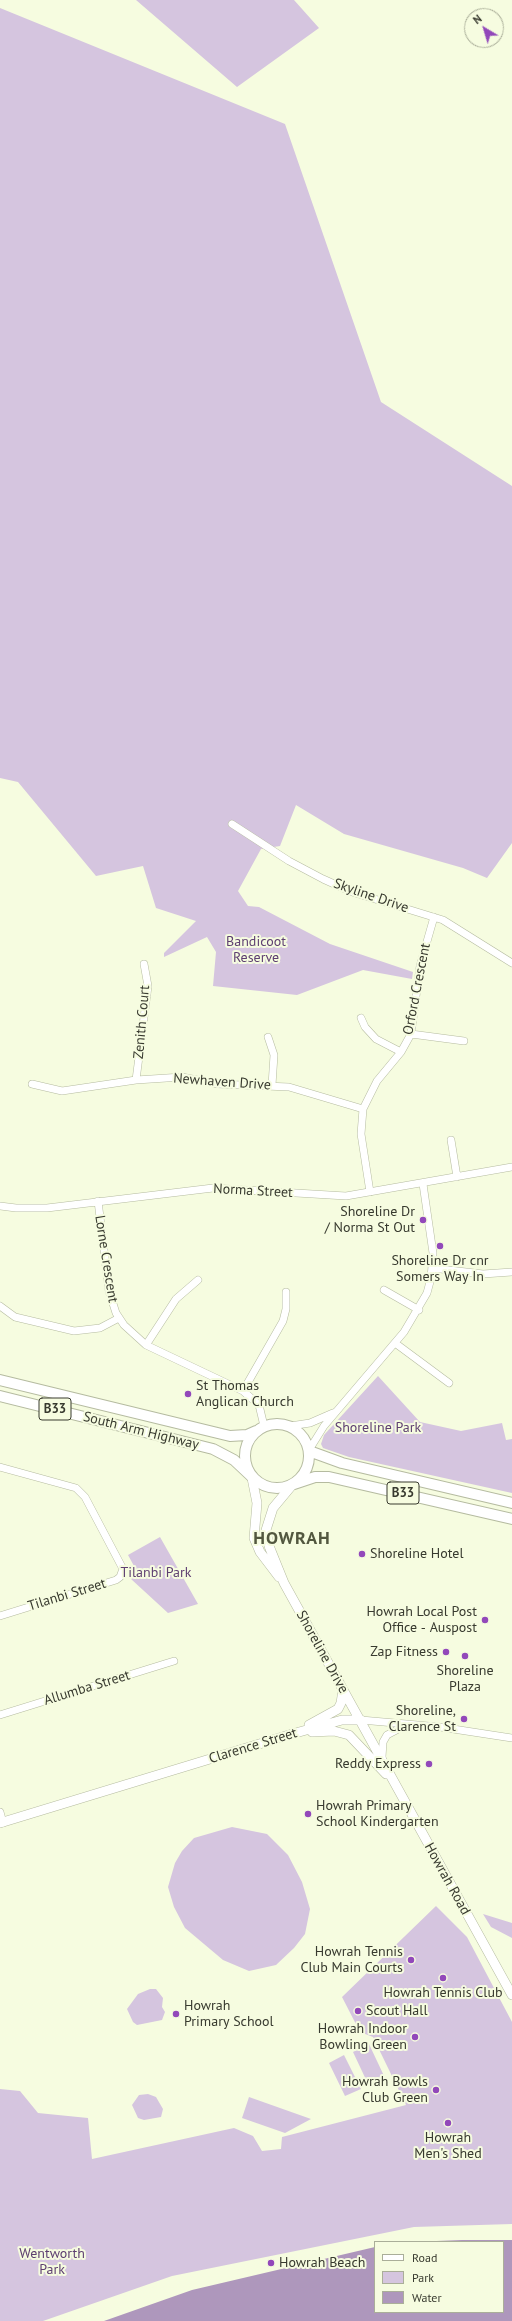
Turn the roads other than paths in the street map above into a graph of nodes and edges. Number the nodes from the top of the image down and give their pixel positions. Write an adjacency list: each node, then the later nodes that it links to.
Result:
1 (232, 824): 2 (street, Skyline Drive)
2 (434, 917): 3 (street, Skyline Drive); 6 (street, Orford Crescent)
3 (512, 963)
4 (144, 964): 10 (street, Zenith Court)
5 (361, 1018): 9 (street)
6 (411, 1034): 8 (street); 9 (street, Orford Crescent)
7 (268, 1037): 12 (street)
8 (464, 1041)
9 (401, 1052): 13 (street, Orford Crescent)
10 (136, 1080): 11 (street, Newhaven Drive); 12 (street, Newhaven Drive)
11 (32, 1084)
12 (272, 1085): 13 (street, Newhaven Drive)
13 (363, 1109): 18 (street, Orford Crescent)
14 (450, 1140): 16 (street)
15 (512, 1167): 16 (street, Norma Street)
16 (457, 1177): 17 (street, Norma Street)
17 (423, 1184): 18 (street, Norma Street); 21 (street)
18 (370, 1192): 19 (street, Norma Street)
19 (98, 1201): 20 (street, Norma Street); 28 (street, Lorne Crescent)
20 (0, 1206)
21 (432, 1268): 22 (street); 27 (street)
22 (512, 1272)
23 (198, 1280): 30 (street)
24 (384, 1290): 27 (street)
25 (286, 1292): 33 (street)
26 (0, 1306): 28 (street)
27 (419, 1310): 29 (street)
28 (119, 1318): 30 (street, Lorne Crescent)
29 (395, 1343): 32 (street); 35 (street)
30 (146, 1345): 33 (street, Lorne Crescent)
31 (0, 1380): 37 (main road, South Arm Highway / B33)
32 (449, 1383)
33 (243, 1391): 37 (street, Lorne Crescent)
34 (0, 1396): 40 (main road, South Arm Highway / B33)
35 (339, 1409): 36 (street); 38 (street)
36 (290, 1426): 37 (main road, B33); 38 (main road)
37 (260, 1429): 40 (main road)
38 (309, 1450): 41 (main road); 42 (main road, B33)
39 (0, 1468): 45 (street, Tilanbi Street)
40 (251, 1477): 41 (main road, B33); 44 (main road, Shoreline Drive)
41 (293, 1484): 43 (main road, B33); 44 (main road, Shoreline Drive)
42 (512, 1503)
43 (512, 1519)
44 (284, 1583): 47 (main road, Shoreline Drive)
45 (0, 1616)
46 (174, 1661): 48 (street, Allumba Street)
47 (343, 1690): 49 (main road, Shoreline Drive); 51 (main road)
48 (0, 1714)
49 (361, 1720): 50 (street, Clarence Street); 51 (main road, Clarence Street); 53 (main road, Howrah Road)
50 (408, 1724): 52 (street, Clarence Street); 53 (street)
51 (292, 1734): 54 (main road); 56 (main road, Clarence Street)
52 (512, 1738)
53 (382, 1757): 54 (main road, Howrah Road)
54 (393, 1781): 57 (main road, Howrah Road)
55 (0, 1812): 56 (street)
56 (1, 1823)
57 (512, 1995)

